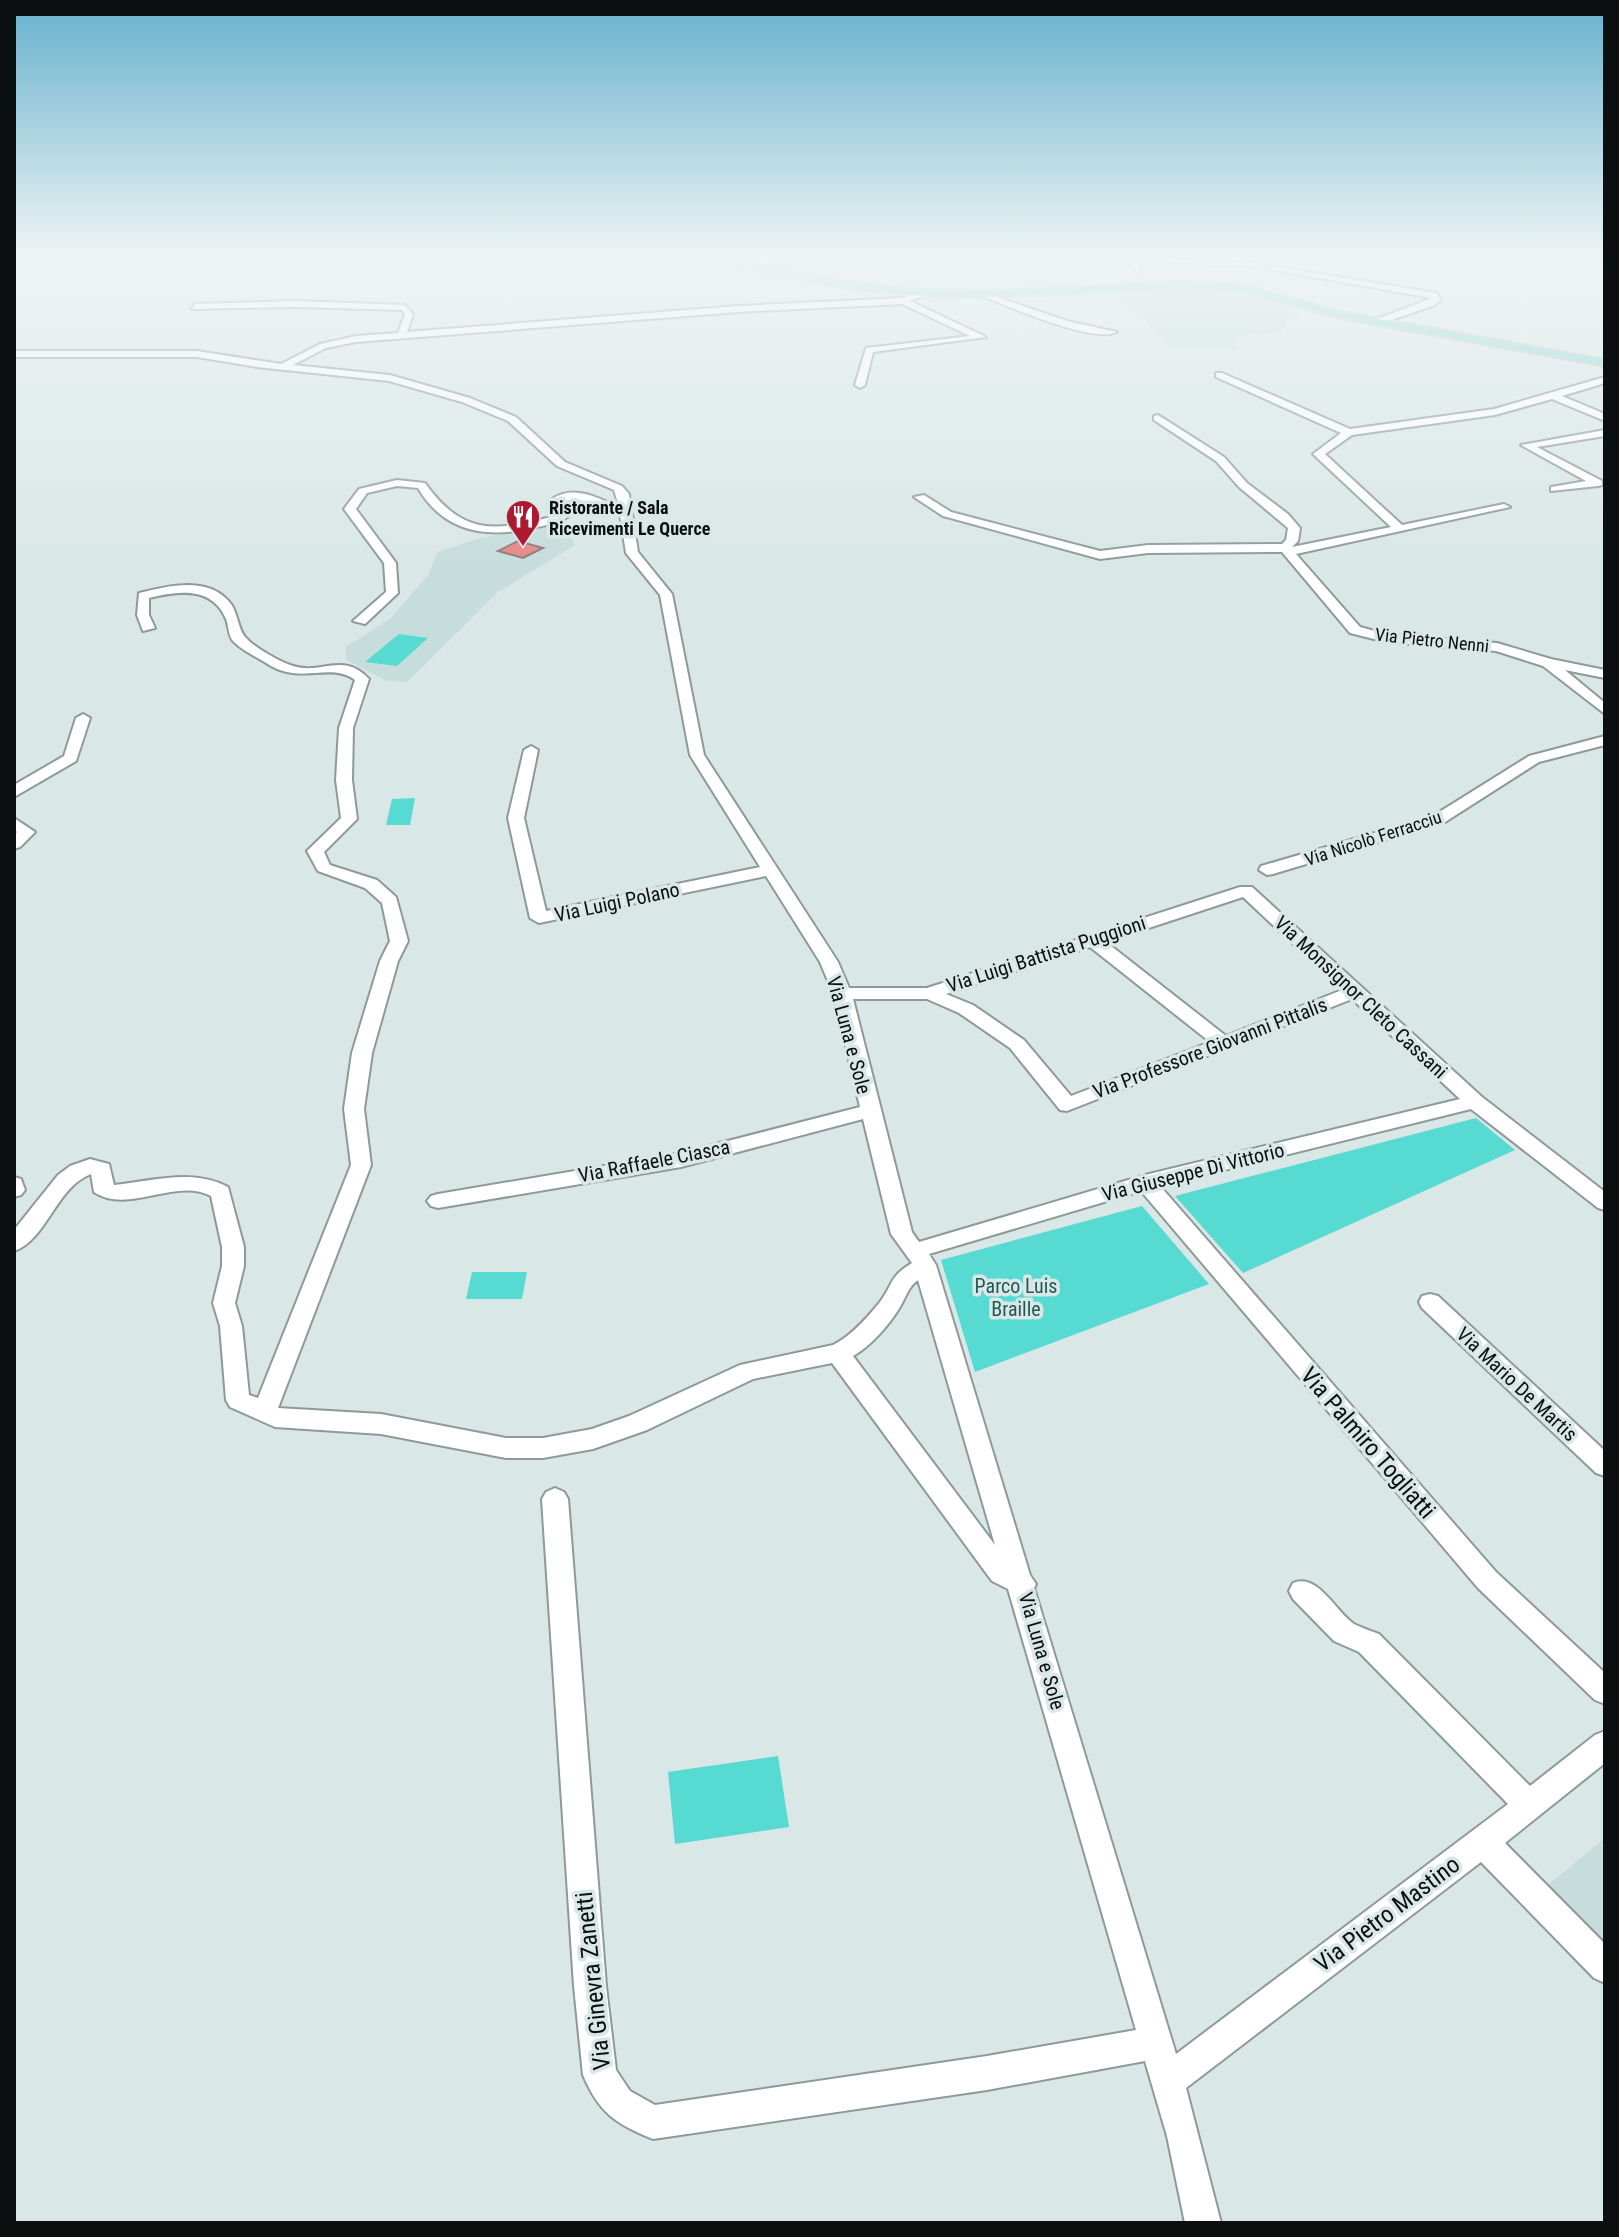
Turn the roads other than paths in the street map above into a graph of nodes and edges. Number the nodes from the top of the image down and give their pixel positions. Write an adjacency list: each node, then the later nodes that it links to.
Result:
1 (236, 359): 6 (street, Via Luna e Sole)
2 (297, 359): 6 (street)
3 (867, 359): 9 (street)
4 (1582, 359): 5 (main road)
5 (1605, 363)
6 (284, 366): 19 (street, Via Luna e Sole)
7 (1219, 375): 13 (street)
8 (1605, 380): 10 (street)
9 (860, 385)
10 (1552, 395): 12 (street); 13 (street)
11 (1158, 418): 21 (street)
12 (1605, 418)
13 (1349, 432): 20 (street)
14 (1605, 433): 15 (street)
15 (1602, 483): 16 (street)
16 (1555, 489)
17 (920, 497): 21 (street)
18 (1504, 507): 20 (street)
19 (625, 513): 22 (street); 33 (street, Via Luna e Sole)
20 (1400, 529): 21 (street)
21 (1287, 550): 24 (street, Via Pietro Nenni)
22 (360, 621)
23 (148, 628): 50 (street)
24 (1548, 663): 25 (street, Via Pietro Nenni); 26 (street)
25 (1605, 674)
26 (1605, 710)
27 (83, 718): 30 (street)
28 (1605, 740): 34 (street, Via Nicolò Ferracciu)
29 (531, 750): 33 (street, Via Luigi Polano)
30 (14, 792)
31 (14, 823): 32 (street)
32 (14, 844)
33 (770, 870): 38 (street, Via Luna e Sole)
34 (1267, 870)
35 (1246, 891): 36 (street, Via Luigi Battista Puggioni); 37 (street, Via Monsignor Cleto Cassani)
36 (1091, 939): 39 (street, Via Luigi Battista Puggioni); 40 (street)
37 (1353, 992): 40 (street, Via Professore Giovanni Pittalis); 41 (street, Via Monsignor Cleto Cassani)
38 (842, 993): 39 (street, Via Luigi Battista Puggioni); 42 (street, Via Luna e Sole)
39 (929, 993): 40 (street, Via Professore Giovanni Pittalis)
40 (1223, 1043)
41 (1475, 1102): 43 (street, Via Giuseppe Di Vittorio); 45 (street, Via Monsignor Cleto Cassani)
42 (869, 1111): 44 (street, Via Raffaele Ciasca); 47 (street, Via Luna e Sole)
43 (1145, 1182): 47 (street, Via Giuseppe Di Vittorio); 55 (street, Via Palmiro Togliatti)
44 (438, 1201)
45 (1605, 1203)
46 (14, 1243): 50 (street)
47 (920, 1258): 49 (street); 53 (street, Via Luna e Sole)
48 (1430, 1302): 51 (street, Via Mario De Martis)
49 (838, 1353): 50 (street); 53 (street)
50 (264, 1413)
51 (1605, 1466)
52 (555, 1499): 60 (street, Via Ginevra Zanetti)
53 (1023, 1584): 60 (street, Via Luna e Sole)
54 (1302, 1591): 57 (street)
55 (1605, 1691)
56 (1605, 1745): 57 (street, Via Pietro Mastino)
57 (1530, 1806): 58 (street, Via Pietro Mastino)
58 (1483, 1842): 59 (street); 61 (street, Via Pietro Mastino)
59 (1605, 1967)
60 (1156, 2043): 61 (street, Via Luna e Sole)
61 (1168, 2081): 62 (street, Via Luna e Sole)
62 (1203, 2223)

